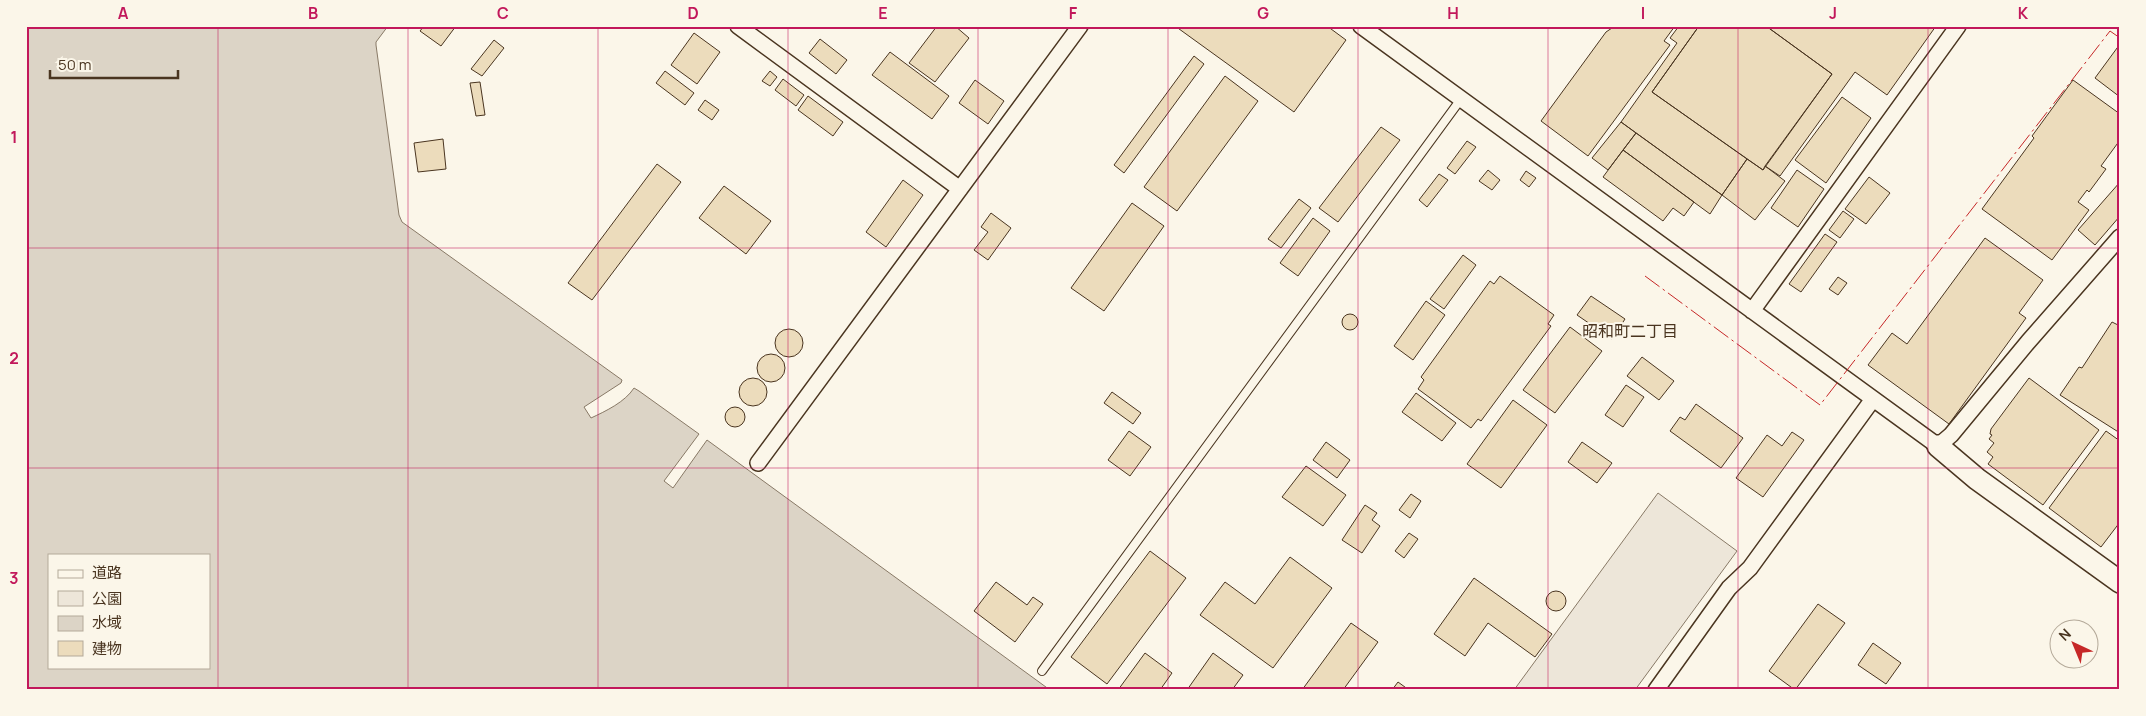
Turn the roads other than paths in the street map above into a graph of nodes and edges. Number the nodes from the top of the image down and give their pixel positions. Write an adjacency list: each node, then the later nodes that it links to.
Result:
1 (738, 26): 6 (street)
2 (1080, 26): 6 (street)
3 (1361, 26): 5 (street)
4 (1958, 26): 8 (street)
5 (1461, 99): 8 (street); 13 (lane)
6 (960, 189): 11 (street)
7 (2120, 237): 10 (street)
8 (1752, 311): 9 (street)
9 (1873, 399): 10 (street); 14 (street)
10 (1938, 446): 12 (street)
11 (758, 464)
12 (2120, 582)
13 (1042, 671)
14 (1656, 690)

